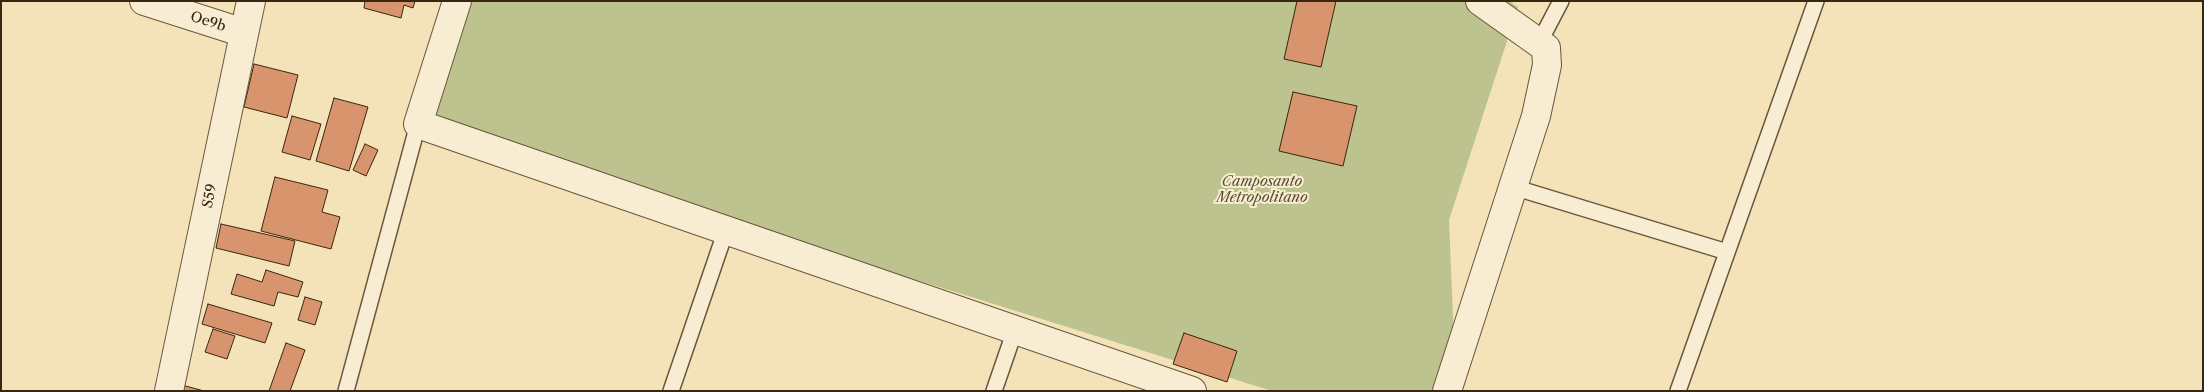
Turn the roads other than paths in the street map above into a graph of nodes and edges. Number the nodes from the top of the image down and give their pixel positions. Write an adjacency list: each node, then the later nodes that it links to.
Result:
1 (144, 1): 7 (street, Oe9b)
2 (251, 1): 7 (street, S59)
3 (457, 1): 9 (street)
4 (1480, 1): 8 (street)
5 (1561, 1): 8 (lane)
6 (1816, 1): 12 (lane)
7 (244, 33): 14 (street, S59)
8 (1539, 43): 10 (street)
9 (418, 124): 11 (street); 15 (lane)
10 (1513, 187): 12 (lane); 19 (street)
11 (726, 230): 13 (street); 16 (lane)
12 (1727, 252): 20 (lane)
13 (1015, 330): 17 (lane); 18 (street)
14 (169, 391)
15 (346, 391)
16 (671, 391)
17 (994, 391)
18 (1192, 391)
19 (1447, 391)
20 (1678, 391)

